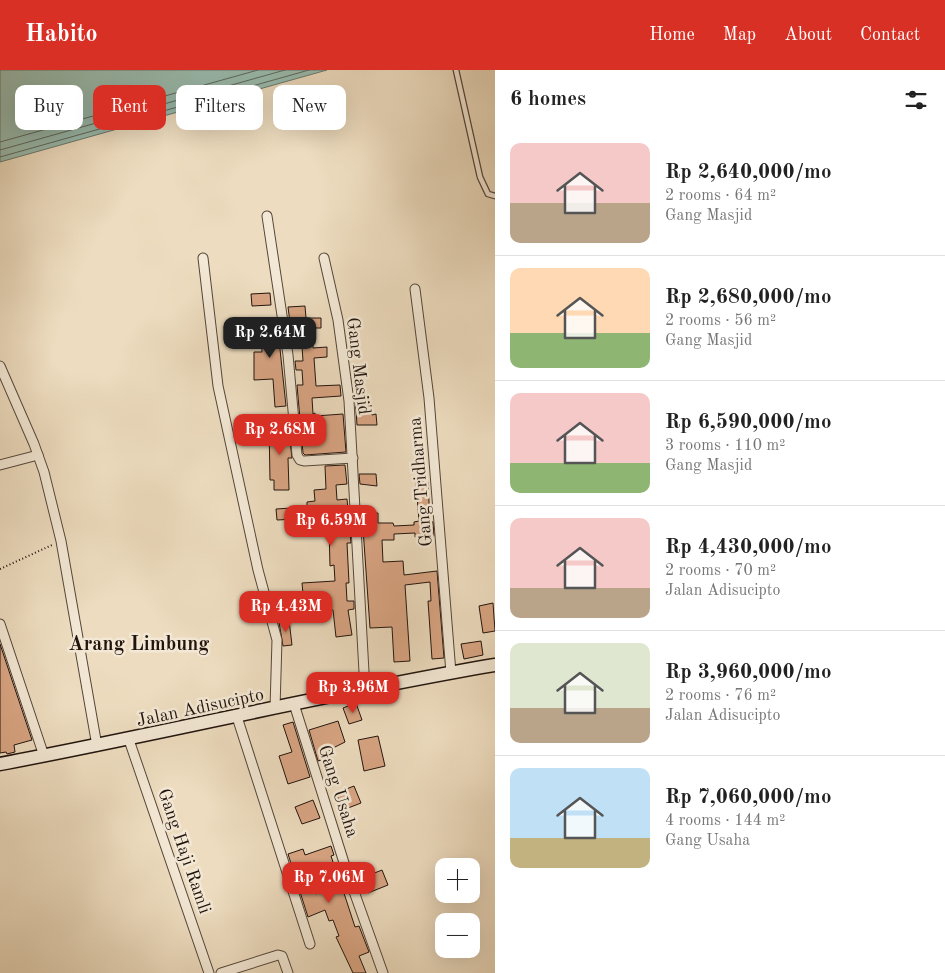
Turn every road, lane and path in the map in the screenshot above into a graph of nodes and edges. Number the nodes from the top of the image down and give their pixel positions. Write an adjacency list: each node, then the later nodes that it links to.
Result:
1 (456, 70): 2 (lane)
2 (495, 196)
3 (267, 216): 9 (street)
4 (203, 258): 18 (street)
5 (324, 258): 9 (street, Gang Masjid)
6 (415, 288): 15 (street, Gang Tridharma)
7 (0, 366): 8 (street)
8 (38, 455): 10 (street); 11 (street)
9 (353, 458): 16 (street, Gang Masjid)
10 (0, 465)
11 (61, 541): 12 (path); 21 (street)
12 (0, 569)
13 (0, 624): 22 (street)
14 (495, 666): 15 (main road, Jalan Adisucipto)
15 (451, 673): 16 (main road, Jalan Adisucipto)
16 (365, 690): 17 (main road, Jalan Adisucipto)
17 (294, 704): 18 (main road, Jalan Adisucipto); 28 (street, Gang Usaha)
18 (275, 708): 19 (main road, Jalan Adisucipto)
19 (237, 717): 20 (main road, Jalan Adisucipto); 24 (street)
20 (129, 740): 21 (main road, Jalan Adisucipto); 25 (street, Gang Haji Ramli)
21 (97, 746): 22 (main road, Jalan Adisucipto)
22 (44, 756): 23 (main road, Jalan Adisucipto)
23 (0, 764)
24 (310, 944)
25 (210, 973)
26 (221, 973): 27 (street)
27 (288, 973)
28 (383, 973)

